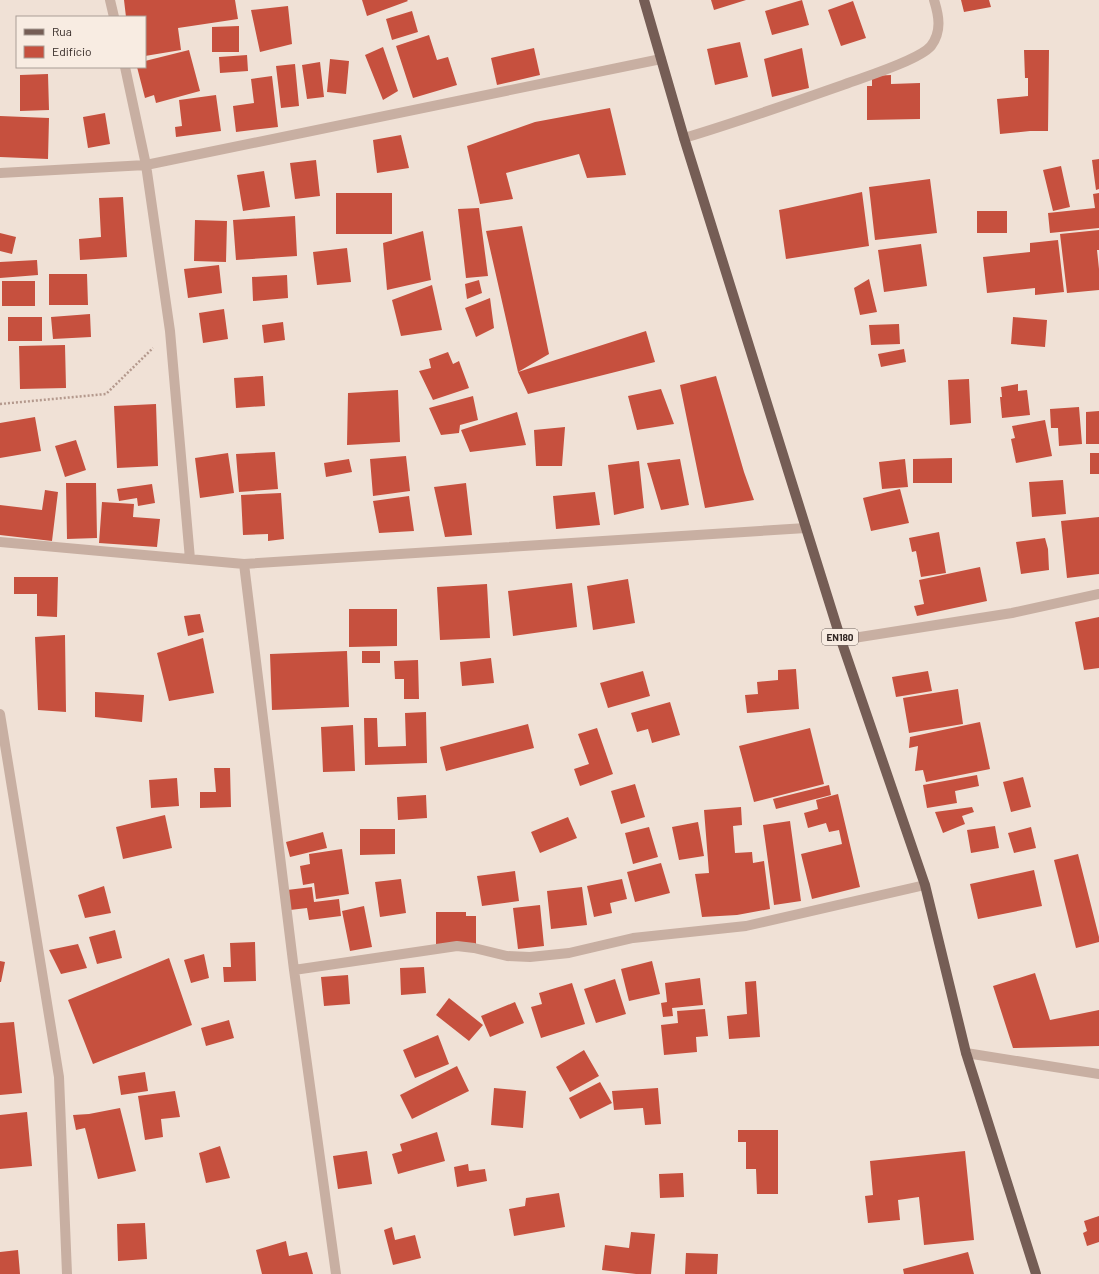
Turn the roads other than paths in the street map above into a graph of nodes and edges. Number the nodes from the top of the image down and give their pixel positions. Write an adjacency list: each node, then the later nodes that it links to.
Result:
1 (110, 0): 4 (street)
2 (644, 0): 5 (main road, EN180)
3 (934, 0): 7 (street)
4 (114, 16)
5 (661, 59): 7 (main road, EN180); 8 (street)
6 (125, 68): 8 (street)
7 (684, 138): 10 (main road, EN180)
8 (146, 165): 9 (street); 12 (street)
9 (0, 173)
10 (806, 528): 13 (street); 15 (main road, EN180)
11 (0, 542): 12 (street)
12 (190, 559): 13 (street)
13 (244, 564): 18 (street)
14 (1099, 594): 15 (street)
15 (841, 640): 17 (main road, EN180)
16 (0, 714): 21 (street)
17 (924, 885): 18 (street); 19 (main road, EN180)
18 (294, 970): 22 (street)
19 (966, 1053): 20 (street); 23 (main road, EN180)
20 (1099, 1074)
21 (67, 1274)
22 (336, 1274)
23 (1036, 1274)

